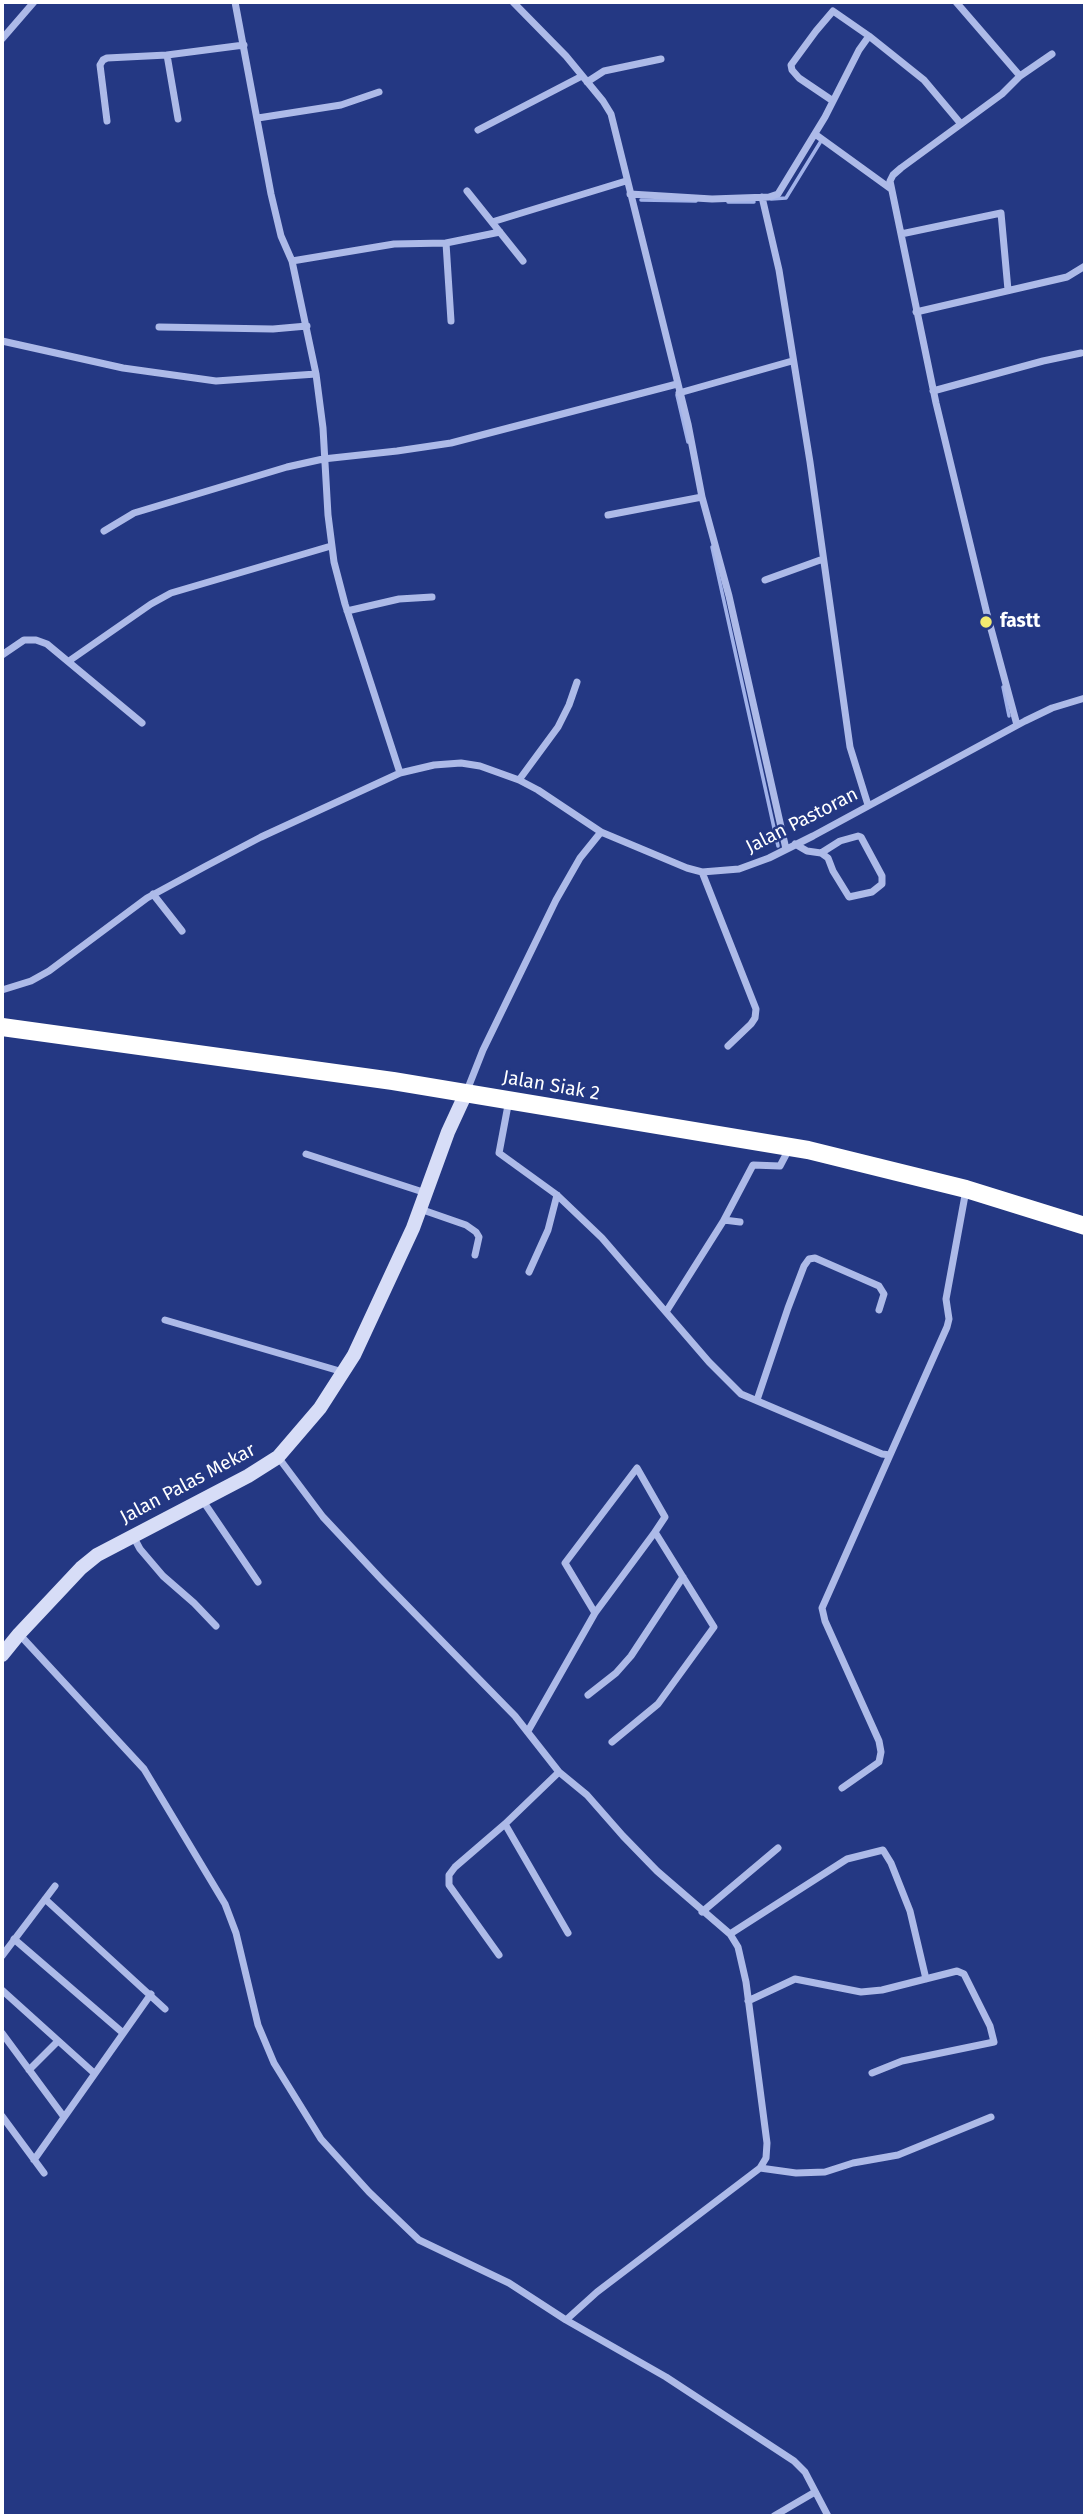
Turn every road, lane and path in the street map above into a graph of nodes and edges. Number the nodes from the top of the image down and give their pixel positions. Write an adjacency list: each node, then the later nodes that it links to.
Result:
1 (34, 2): 6 (street)
2 (235, 2): 7 (street)
3 (513, 2): 12 (street)
4 (956, 2): 11 (street)
5 (869, 36): 14 (street); 14 (street); 18 (street)
6 (2, 39)
7 (244, 45): 8 (street); 15 (street)
8 (167, 54): 16 (street); 17 (street)
9 (1052, 54): 11 (street)
10 (661, 59): 12 (street)
11 (1020, 76): 18 (street)
12 (585, 79): 19 (street); 21 (street)
13 (379, 92): 15 (street)
14 (833, 101): 20 (street)
15 (258, 118): 30 (street)
16 (178, 119)
17 (107, 121)
18 (961, 124): 22 (street)
19 (478, 130)
20 (815, 134): 22 (street); 25 (street)
21 (626, 181): 24 (street); 26 (street)
22 (891, 189): 28 (street)
23 (467, 191): 26 (street)
24 (630, 194): 25 (street); 42 (street)
25 (762, 197): 40 (street)
26 (492, 222): 27 (street)
27 (500, 232): 29 (street); 31 (street)
28 (901, 234): 33 (street); 34 (street)
29 (446, 243): 30 (street); 35 (street)
30 (292, 261): 36 (street)
31 (523, 261)
32 (1085, 265): 33 (street)
33 (1008, 290): 34 (street)
34 (916, 312): 43 (street)
35 (451, 321)
36 (307, 326): 37 (street); 41 (street)
37 (159, 327)
38 (2, 341): 41 (street)
39 (1081, 353): 43 (street)
40 (792, 361): 44 (street); 50 (street)
41 (316, 374): 45 (street)
42 (677, 384): 44 (street); 45 (street)
43 (933, 391): 59 (street)
44 (679, 393): 46 (street)
45 (323, 458): 48 (street); 49 (street)
46 (702, 497): 47 (street); 65 (street)
47 (608, 515)
48 (104, 531)
49 (331, 546): 53 (street); 55 (street)
50 (824, 559): 51 (street); 62 (street)
51 (765, 580)
52 (432, 597): 53 (street)
53 (347, 611): 60 (street)
54 (2, 655): 55 (street)
55 (69, 662): 58 (street)
56 (577, 682): 61 (street)
57 (1085, 698): 59 (street, Jalan Pastoran)
58 (142, 723)
59 (1017, 725): 62 (street, Jalan Pastoran)
60 (400, 773): 61 (street, Jalan Pastoran); 68 (street, Jalan Pastoran)
61 (519, 780): 63 (street, Jalan Pastoran)
62 (868, 805): 64 (street, Jalan Pastoran)
63 (601, 832): 67 (street, Jalan Pastoran); 73 (street)
64 (795, 844): 65 (street, Jalan Pastoran); 66 (street)
65 (786, 849): 67 (street, Jalan Pastoran)
66 (821, 853): 66 (street)
67 (702, 872): 72 (street)
68 (153, 894): 69 (street); 70 (street, Jalan Pastoran)
69 (182, 931)
70 (2, 990)
71 (2, 1027): 73 (highway, Jalan Siak 2)
72 (728, 1046)
73 (466, 1093): 74 (highway, Jalan Siak 2); 78 (main road, Jalan Palas Mekar)
74 (510, 1099): 75 (highway, Jalan Siak 2); 79 (street)
75 (790, 1147): 77 (highway, Jalan Siak 2); 81 (street)
76 (306, 1154): 78 (street)
77 (966, 1189): 83 (highway, Jalan Siak 2); 91 (street)
78 (426, 1192): 80 (main road, Jalan Palas Mekar)
79 (556, 1195): 85 (street); 87 (street)
80 (420, 1208): 84 (street); 89 (main road, Jalan Palas Mekar)
81 (724, 1220): 82 (street); 87 (street)
82 (740, 1222)
83 (1085, 1226)
84 (475, 1255)
85 (529, 1272)
86 (879, 1310): 90 (street)
87 (666, 1312): 90 (street)
88 (165, 1320): 89 (street)
89 (343, 1372): 92 (main road, Jalan Palas Mekar)
90 (757, 1400): 91 (street)
91 (890, 1455): 106 (street)
92 (278, 1457): 93 (main road, Jalan Palas Mekar); 103 (street)
93 (203, 1501): 95 (main road, Jalan Palas Mekar); 97 (street)
94 (655, 1532): 96 (street); 98 (street); 98 (street)
95 (133, 1536): 99 (street); 100 (main road, Jalan Palas Mekar)
96 (683, 1577): 102 (street); 104 (street)
97 (258, 1582)
98 (595, 1613): 103 (street)
99 (216, 1626)
100 (19, 1634): 101 (main road, Jalan Palas Mekar); 134 (street)
101 (2, 1655)
102 (588, 1695)
103 (528, 1731): 105 (street)
104 (612, 1742)
105 (559, 1772): 107 (street); 111 (street)
106 (842, 1788)
107 (505, 1824): 112 (street); 115 (street)
108 (778, 1848): 111 (street)
109 (55, 1886): 110 (street)
110 (45, 1899): 114 (street); 119 (street)
111 (702, 1912): 113 (street)
112 (568, 1933)
113 (730, 1934): 117 (street); 120 (street)
114 (14, 1940): 116 (street); 123 (street)
115 (499, 1955)
116 (2, 1956)
117 (926, 1979): 120 (street); 127 (street)
118 (2, 1990): 124 (street)
119 (151, 1994): 121 (street); 123 (street)
120 (748, 2001): 132 (street)
121 (165, 2009)
122 (2, 2033): 125 (street)
123 (123, 2033): 126 (street)
124 (58, 2041): 125 (street); 126 (street)
125 (29, 2070): 129 (street)
126 (94, 2073): 129 (street)
127 (872, 2073)
128 (2, 2116): 131 (street)
129 (64, 2117): 131 (street)
130 (991, 2117): 132 (street)
131 (34, 2160): 133 (street)
132 (760, 2168): 134 (street)
133 (44, 2173)
134 (566, 2320): 135 (street)
135 (815, 2492): 136 (street); 137 (street)
136 (774, 2516)
137 (828, 2516)

